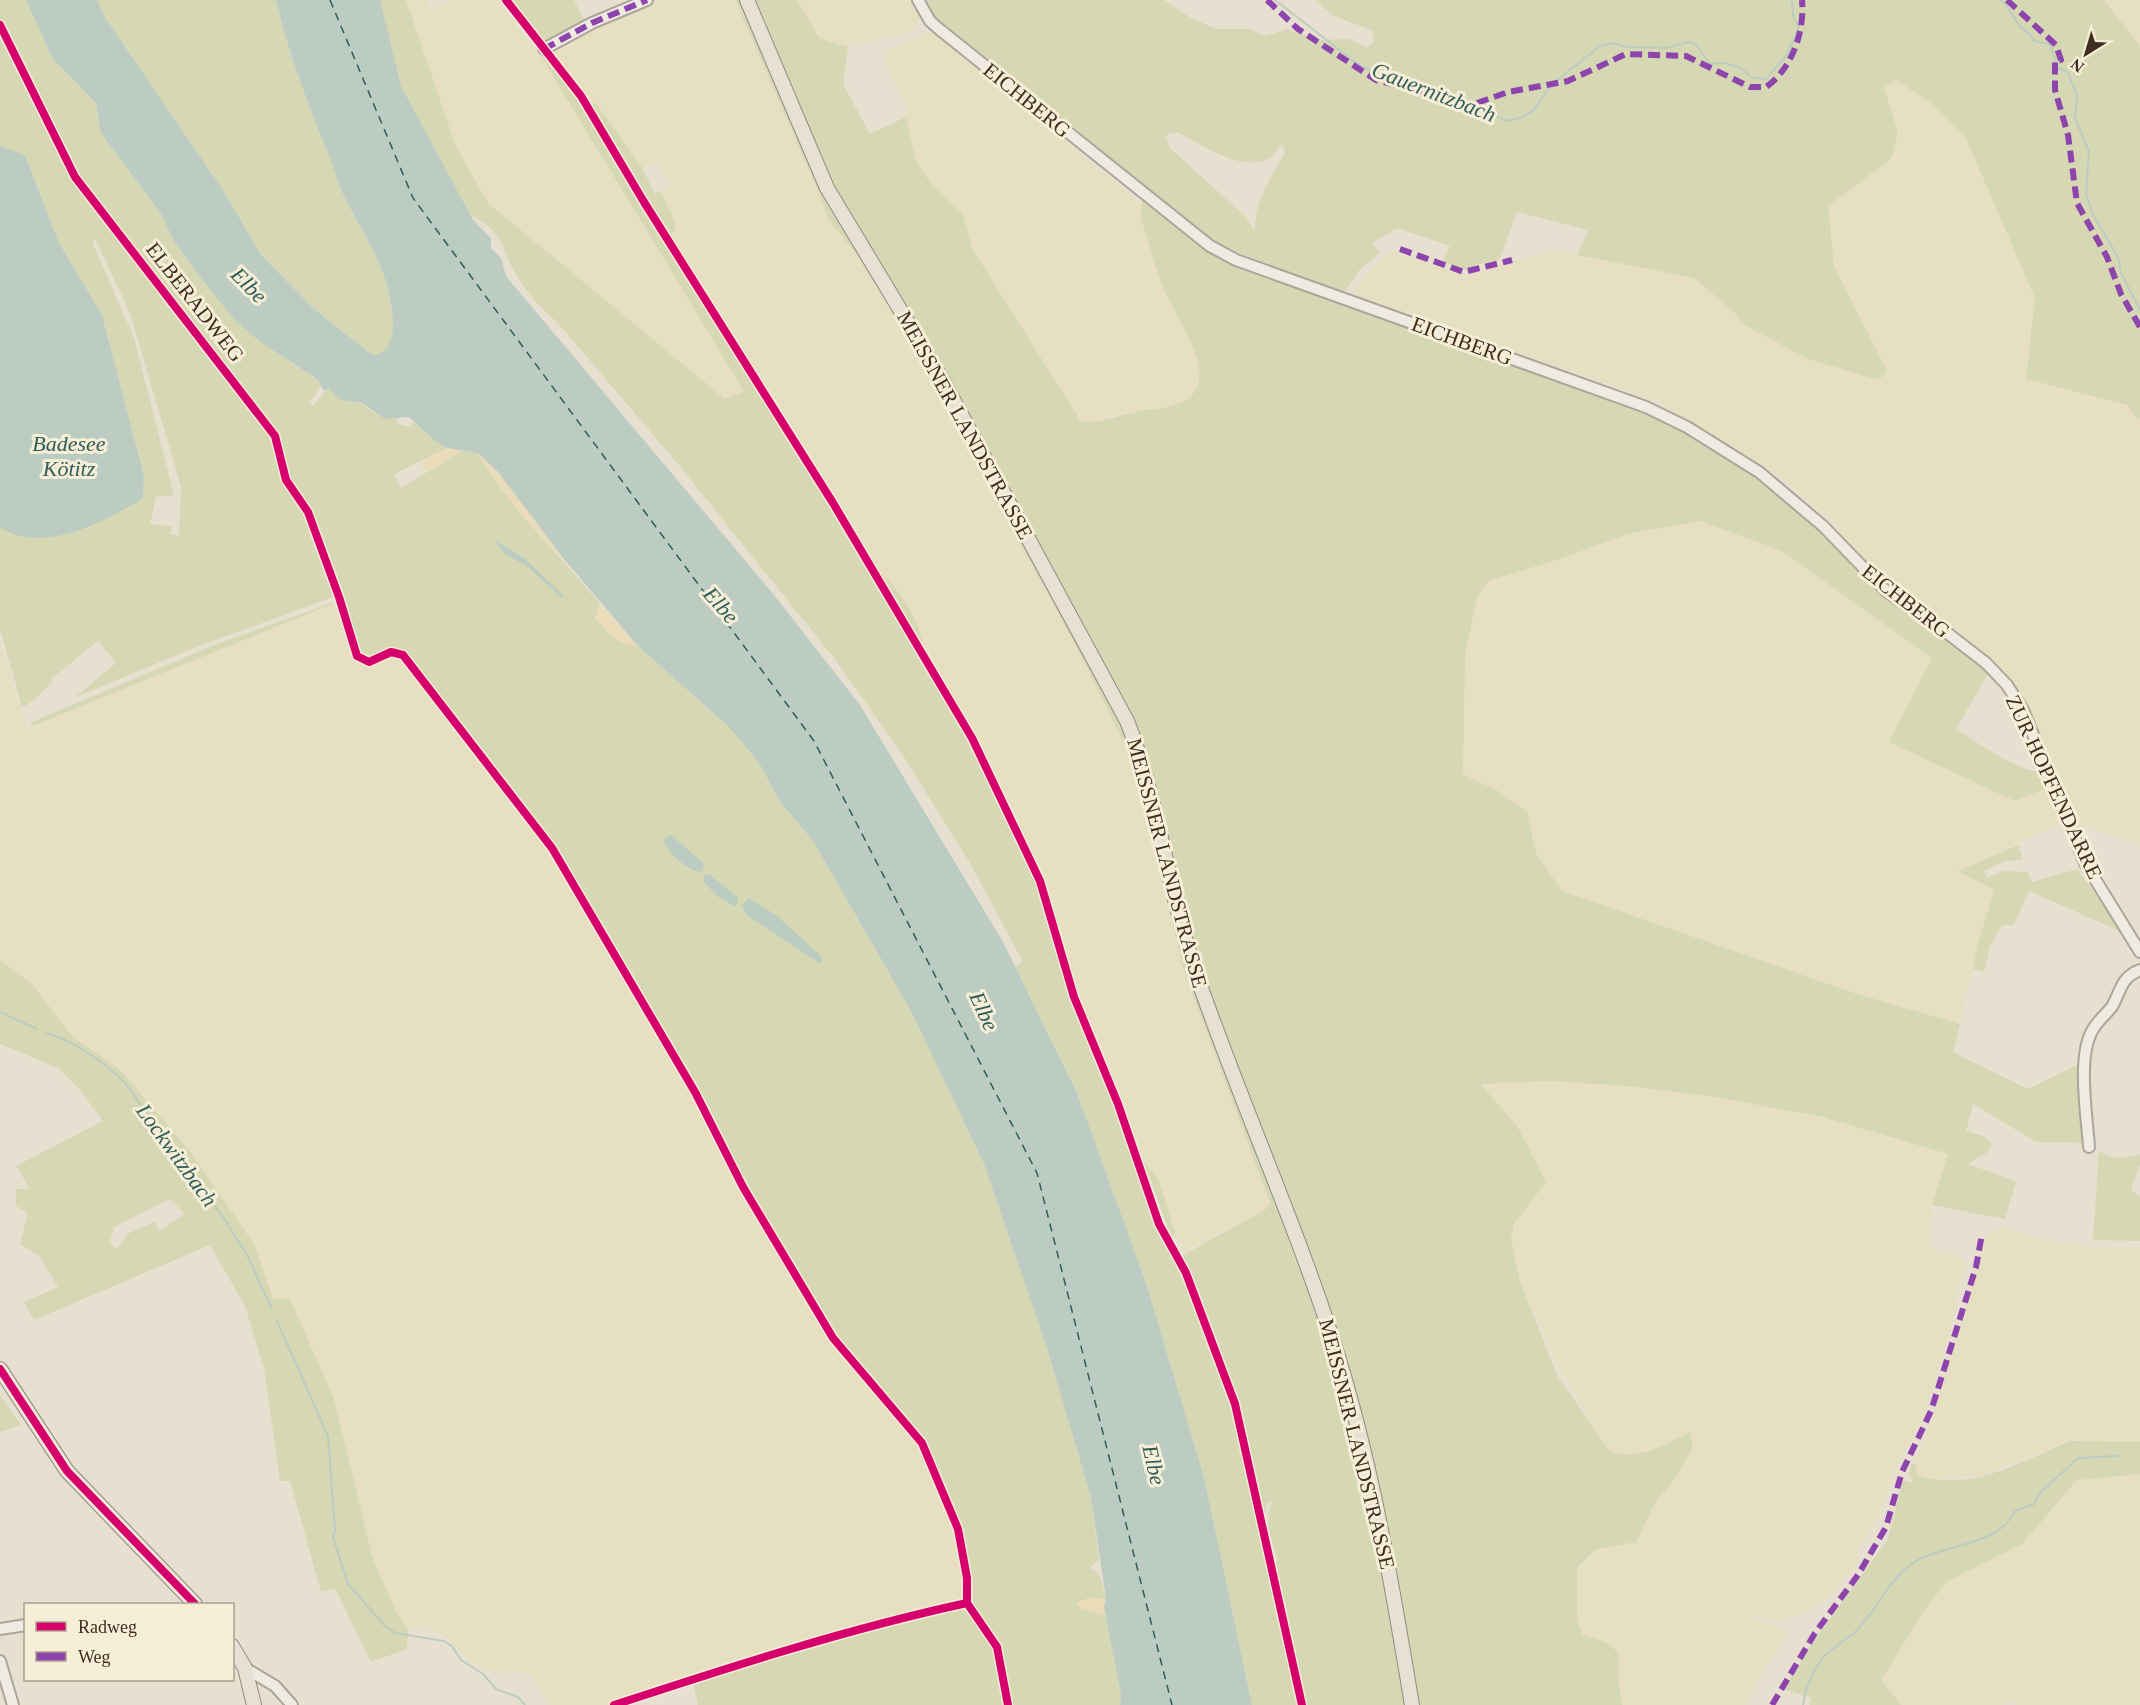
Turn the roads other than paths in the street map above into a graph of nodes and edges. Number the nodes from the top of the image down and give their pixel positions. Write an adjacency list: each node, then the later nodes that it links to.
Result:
1 (647, 0): 4 (street)
2 (918, 0): 5 (street, EICHBERG)
3 (749, 6): 19 (main road, MEISSNER LANDSTRASSE)
4 (544, 49)
5 (2007, 685): 6 (street, ZUR HOPFENDARRE)
6 (2140, 951)
7 (2140, 970): 8 (street)
8 (2090, 1147)
9 (0, 1369): 10 (main road)
10 (189, 1603)
11 (24, 1624): 12 (street)
12 (0, 1629)
13 (234, 1649): 15 (main road)
14 (0, 1661): 16 (street)
15 (245, 1668): 17 (main road); 18 (street)
16 (13, 1705)
17 (254, 1705)
18 (292, 1705)
19 (1412, 1705)

